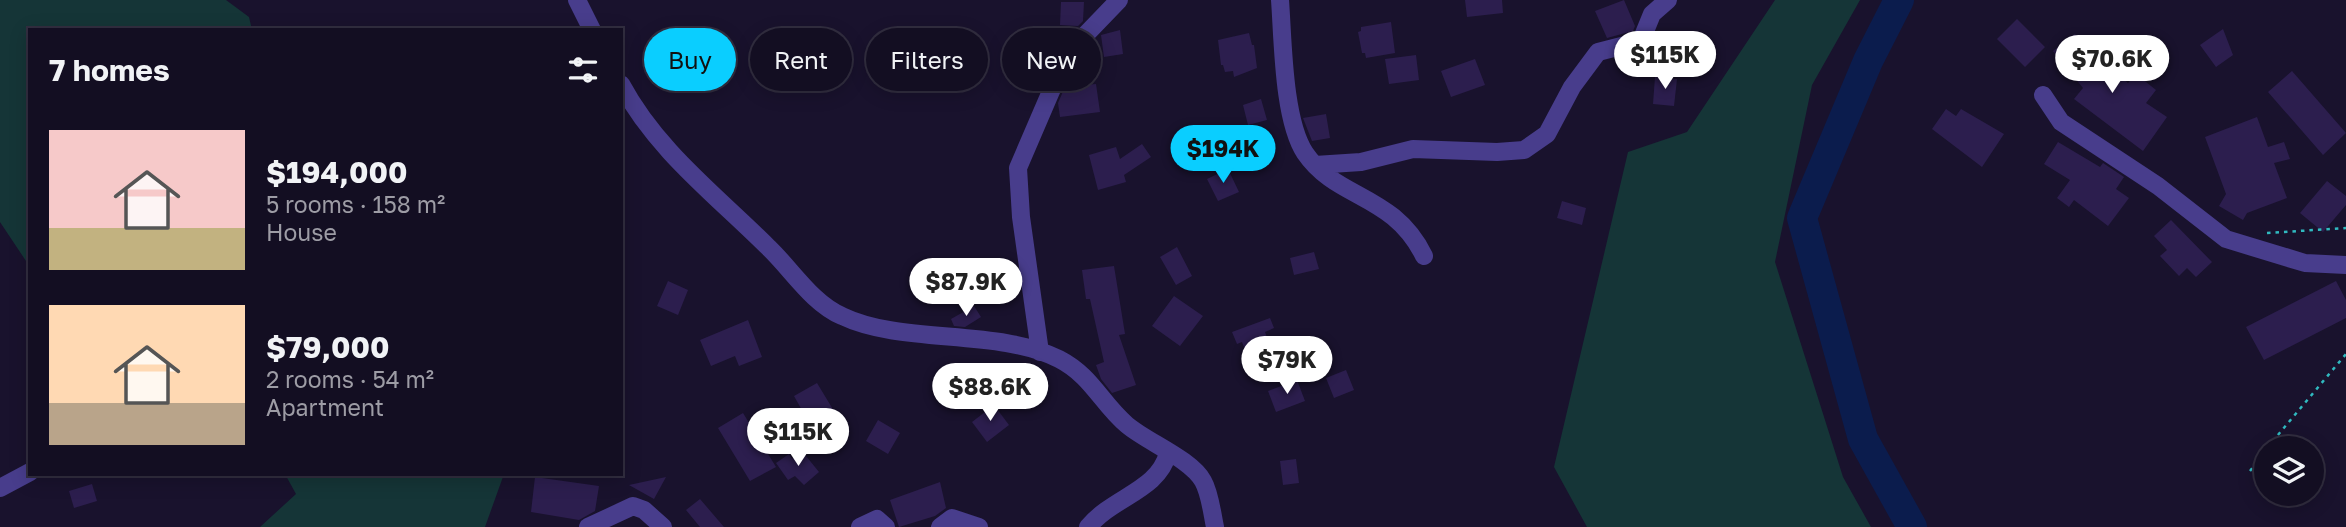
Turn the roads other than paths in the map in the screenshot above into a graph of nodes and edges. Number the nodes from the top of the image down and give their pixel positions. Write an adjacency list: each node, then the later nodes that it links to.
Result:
1 (577, 0): 5 (street)
2 (1119, 0): 11 (street)
3 (1280, 0): 8 (street)
4 (1668, 0): 8 (street)
5 (591, 28)
6 (623, 86): 11 (street)
7 (2043, 94): 10 (street)
8 (1315, 165): 9 (street)
9 (1424, 256)
10 (2346, 265)
11 (1040, 352): 12 (street)
12 (1168, 453): 21 (street); 22 (street)
13 (28, 473): 14 (street)
14 (0, 488)
15 (588, 527): 16 (street)
16 (663, 527)
17 (860, 527): 18 (street)
18 (886, 527)
19 (940, 527): 20 (street)
20 (979, 527)
21 (1088, 527)
22 (1215, 527)

